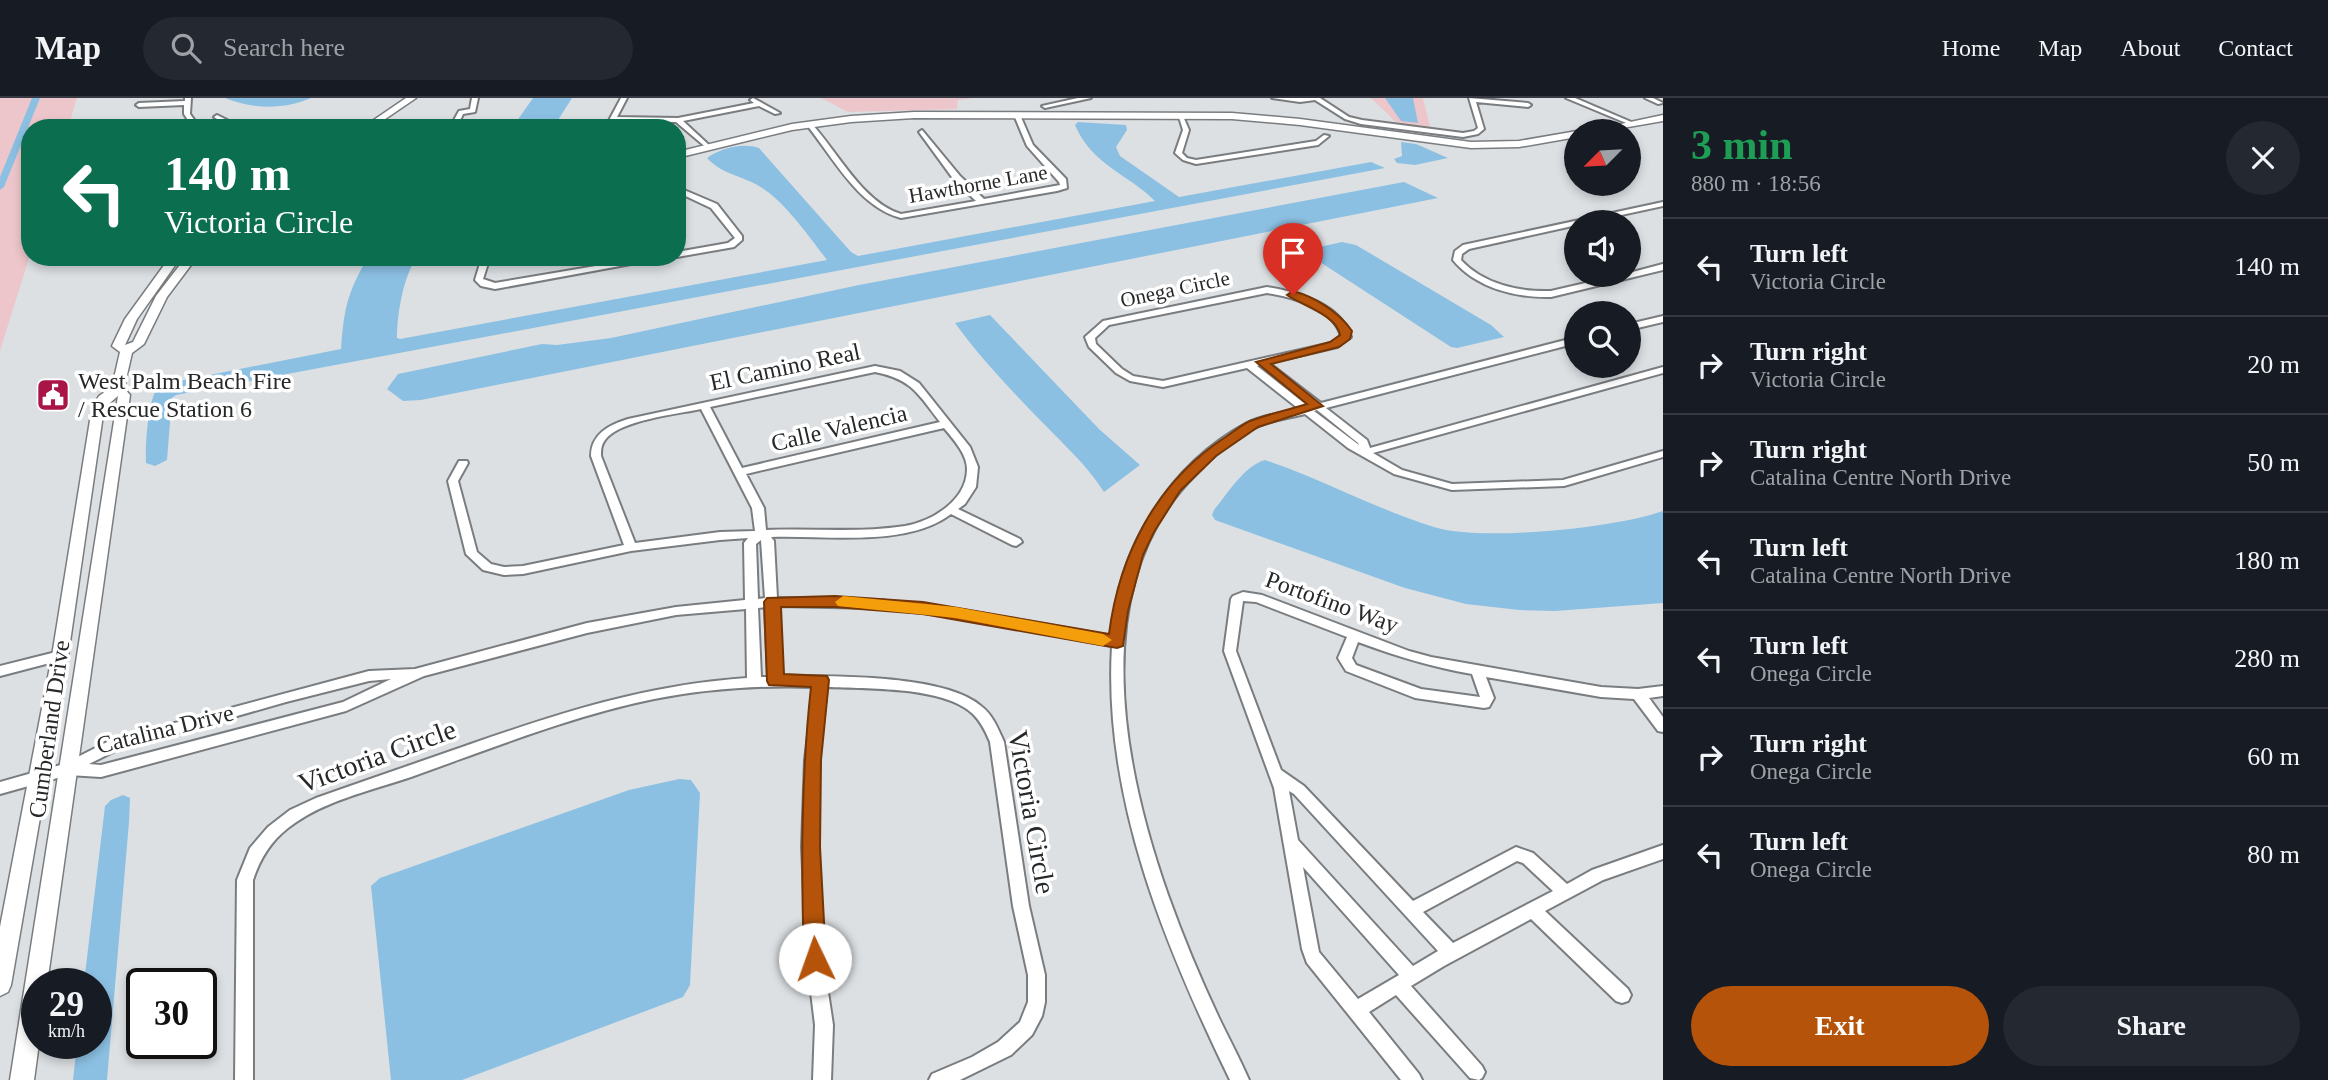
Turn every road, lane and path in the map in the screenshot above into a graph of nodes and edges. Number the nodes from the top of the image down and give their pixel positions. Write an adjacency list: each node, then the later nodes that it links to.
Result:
1 (412, 98): 26 (street)
2 (424, 98): 27 (street)
3 (475, 98): 28 (street)
4 (624, 98): 29 (street)
5 (752, 98): 16 (street)
6 (1088, 98): 18 (street)
7 (1276, 98): 8 (street)
8 (1316, 98): 12 (street)
9 (1569, 98): 31 (street)
10 (1581, 98): 32 (street)
11 (1648, 98): 14 (street)
12 (1472, 99): 17 (street)
13 (188, 101): 15 (street); 24 (street)
14 (1660, 103)
15 (139, 104)
16 (758, 104): 19 (street); 30 (street)
17 (1528, 105)
18 (1045, 106)
19 (778, 113)
20 (1017, 115): 21 (street); 34 (street); 42 (street, Hawthorne Lane)
21 (1180, 115): 37 (street); 38 (street)
22 (217, 117): 25 (street)
23 (1663, 118): 33 (street)
24 (191, 119)
25 (221, 119)
26 (380, 119)
27 (392, 119)
28 (458, 119)
29 (614, 119)
30 (687, 119): 39 (street)
31 (1627, 119)
32 (1629, 119)
33 (1642, 122)
34 (808, 124): 39 (street); 45 (street)
35 (686, 126): 39 (street)
36 (922, 132): 42 (street)
37 (1326, 136)
38 (1564, 136)
39 (712, 146): 40 (street)
40 (686, 153)
41 (686, 193): 47 (street)
42 (982, 202): 45 (street, Hawthorne Lane)
43 (1663, 204): 44 (street)
44 (1636, 210)
45 (895, 215)
46 (1564, 226): 57 (street)
47 (686, 253)
48 (169, 266): 61 (street, Cumberland Drive)
49 (185, 266): 61 (street, Cumberland Drive)
50 (483, 266): 52 (street)
51 (617, 266): 52 (street)
52 (612, 267)
53 (1663, 267): 54 (street)
54 (1653, 270): 55 (street); 56 (street)
55 (1641, 273)
56 (1663, 275)
57 (1578, 287)
58 (1663, 318): 59 (street)
59 (1641, 324)
60 (1564, 343): 67 (street)
61 (126, 351): 65 (street, Cumberland Drive)
62 (1262, 362): 63 (street, Onega Circle); 63 (street, Onega Circle); 67 (street)
63 (1250, 365): 67 (street)
64 (1663, 370): 69 (street)
65 (118, 389): 81 (street, Cumberland Drive); 95 (street, Cumberland Drive)
66 (704, 405): 68 (street, El Camino Real); 72 (street); 76 (street, El Camino Real)
67 (1310, 407): 69 (street); 80 (street)
68 (947, 424): 72 (street, Calle Valencia); 73 (street, El Camino Real)
69 (1366, 452): 70 (street)
70 (1663, 454)
71 (463, 463): 76 (street, El Camino Real)
72 (740, 472): 74 (street)
73 (951, 510): 74 (street, El Camino Real); 75 (street)
74 (761, 533): 76 (street, El Camino Real); 77 (street); 78 (street)
75 (1016, 542)
76 (631, 547)
77 (772, 602): 78 (street, Catalina Drive); 80 (street, Catalina Drive); 87 (street)
78 (752, 603): 84 (street, Catalina Drive); 86 (street)
79 (1354, 635): 83 (street, Portofino Way); 83 (street); 96 (street, Portofino Way)
80 (1117, 642): 115 (street)
81 (60, 656): 82 (street); 97 (street, Cumberland Drive)
82 (0, 671)
83 (1478, 672): 90 (street, Portofino Way)
84 (420, 673): 88 (street, Catalina Drive); 91 (street, Catalina Drive)
85 (821, 680): 87 (street, Victoria Circle); 113 (street); 114 (street, Victoria Circle)
86 (754, 681): 87 (street, Victoria Circle); 112 (street, Victoria Circle)
87 (775, 681)
88 (320, 688): 91 (street); 92 (street, Catalina Drive)
89 (1663, 691): 90 (street, Portofino Way)
90 (1638, 694): 93 (street)
91 (322, 713): 94 (street, Catalina Drive)
92 (225, 715): 94 (street); 95 (street, Catalina Drive)
93 (1663, 727)
94 (224, 739): 95 (street, Catalina Drive)
95 (68, 769): 97 (street); 111 (street, Cumberland Drive)
96 (1277, 774): 99 (street, Portofino Way); 102 (street)
97 (37, 778): 98 (street); 104 (street, Cumberland Drive)
98 (0, 788)
99 (1290, 842): 106 (street); 109 (street, Portofino Way)
100 (1663, 852): 101 (street)
101 (1565, 892): 102 (street); 103 (street)
102 (1411, 910): 105 (street)
103 (1533, 910): 105 (street); 108 (street)
104 (4, 935): 107 (street, Cumberland Drive)
105 (1451, 953): 106 (street)
106 (1405, 981): 109 (street); 110 (street)
107 (0, 985)
108 (1622, 995)
109 (1357, 1010): 116 (street, Portofino Way)
110 (1476, 1072)
111 (23, 1080)
112 (244, 1080)
113 (821, 1080)
114 (938, 1080)
115 (1240, 1080)
116 (1413, 1080)

